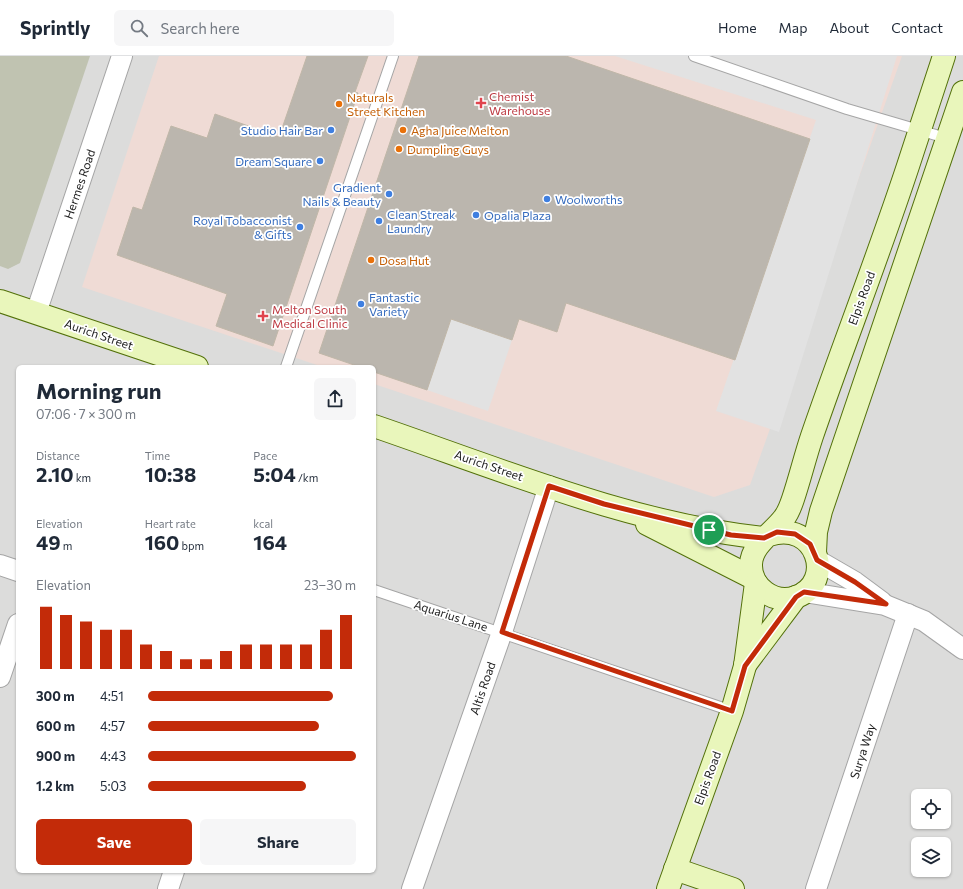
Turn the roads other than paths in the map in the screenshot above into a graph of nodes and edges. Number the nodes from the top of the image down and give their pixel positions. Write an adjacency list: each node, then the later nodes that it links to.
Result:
1 (122, 56): 9 (street, Hermes Road)
2 (393, 56): 11 (lane)
3 (694, 56): 6 (lane)
4 (944, 56): 6 (street, Elpis Road)
5 (963, 92): 7 (street)
6 (919, 130): 7 (lane); 15 (street, Elpis Road)
7 (946, 138): 16 (street)
8 (0, 301): 9 (street, Aurich Street)
9 (36, 313): 10 (street, Aurich Street)
10 (191, 365)
11 (287, 365)
12 (376, 427): 13 (street, Aurich Street)
13 (549, 486): 14 (street, Aurich Street); 25 (street, Altis Road)
14 (604, 504): 15 (street, Aurich Street); 19 (street, Aurich Street)
15 (766, 537): 16 (street); 19 (street)
16 (816, 556): 21 (street); 22 (street)
17 (0, 565): 18 (street)
18 (16, 570)
19 (755, 580): 21 (street); 27 (street, Elpis Road)
20 (376, 591): 25 (lane, Aquarius Lane)
21 (800, 594): 22 (street); 27 (street, Elpis Road)
22 (886, 604): 23 (street)
23 (908, 614): 26 (street); 35 (street, Surya Way)
24 (16, 630): 28 (street)
25 (502, 632): 29 (lane, Aquarius Lane); 33 (street, Altis Road)
26 (963, 649)
27 (745, 666): 29 (street, Elpis Road)
28 (0, 677)
29 (732, 711): 31 (street, Elpis Road)
30 (173, 873): 32 (street)
31 (672, 879): 34 (street)
32 (168, 889)
33 (412, 889)
34 (733, 889)
35 (816, 889)

